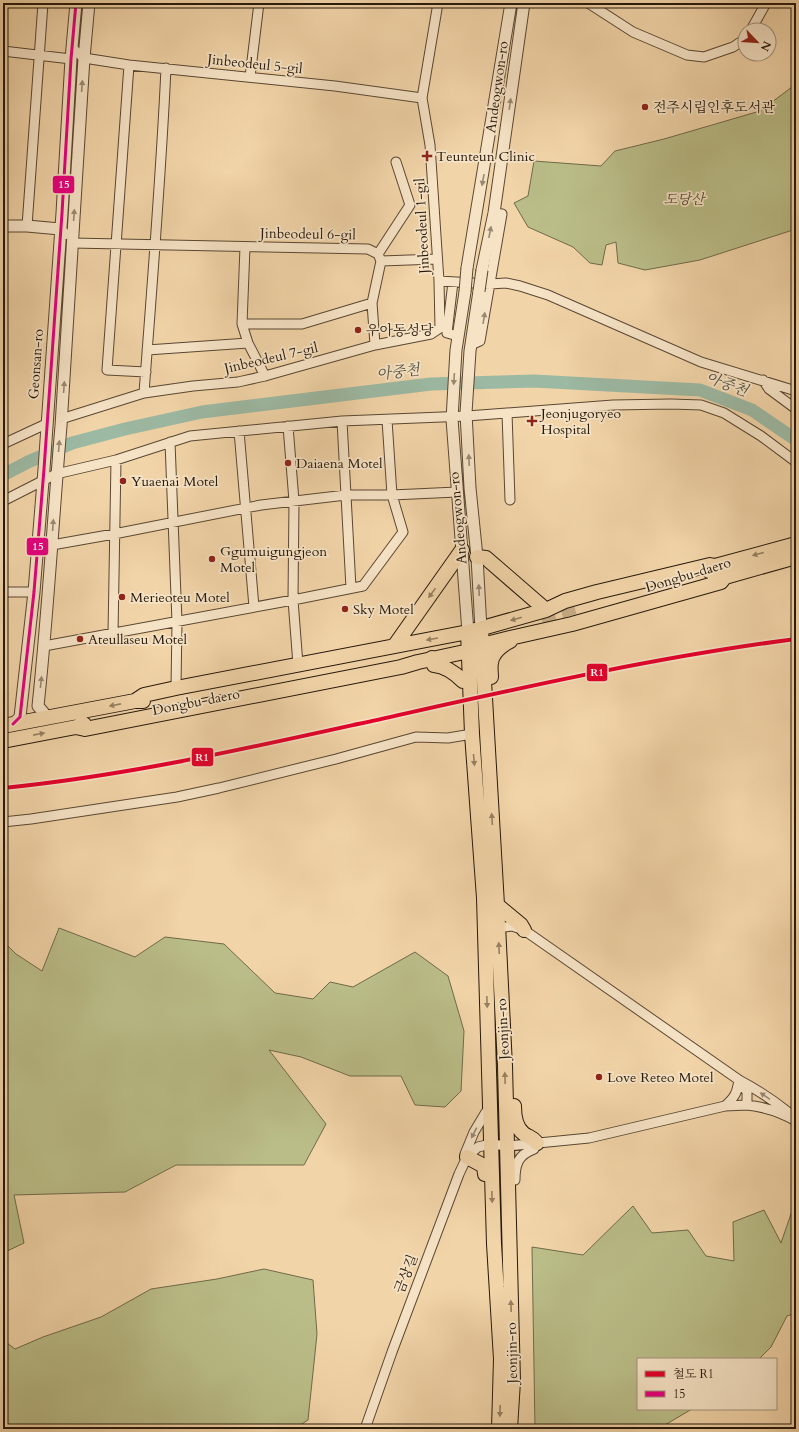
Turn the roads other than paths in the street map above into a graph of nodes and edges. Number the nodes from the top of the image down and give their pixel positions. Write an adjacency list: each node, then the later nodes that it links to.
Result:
1 (43, 3): 14 (street)
2 (76, 3): 13 (street, Geonsan-ro)
3 (89, 3): 15 (street, Geonsan-ro)
4 (259, 3): 18 (street)
5 (438, 3): 19 (street, Jinbeodeul 1-gil)
6 (511, 3): 36 (street, Andeogwon-ro, one-way to 36, bridge)
7 (524, 3): 21 (street, Andeogwon-ro, one-way to 7)
8 (588, 3): 11 (street)
9 (766, 3): 10 (street)
10 (755, 22)
11 (737, 44)
12 (3, 51): 14 (street)
13 (71, 53): 14 (street); 15 (street); 24 (street, Geonsan-ro)
14 (39, 54): 23 (street)
15 (84, 58): 16 (street, Jinbeodeul 5-gil); 25 (street, Geonsan-ro, one-way to 15)
16 (129, 65): 17 (street, Jinbeodeul 5-gil); 26 (street)
17 (166, 68): 18 (street, Jinbeodeul 5-gil); 27 (street)
18 (250, 77): 19 (street, Jinbeodeul 5-gil)
19 (422, 98): 30 (street, Jinbeodeul 1-gil)
20 (396, 162): 29 (street)
21 (494, 213): 33 (street); 39 (street, Andeogwon-ro, one-way to 21, bridge)
22 (3, 226): 23 (street)
23 (27, 226): 24 (street)
24 (60, 229): 25 (street); 53 (street, Geonsan-ro)
25 (72, 243): 26 (street, Jinbeodeul 6-gil); 52 (street, Geonsan-ro, one-way to 25)
26 (116, 244): 27 (street, Jinbeodeul 6-gil); 41 (street)
27 (154, 245): 28 (street, Jinbeodeul 6-gil); 40 (street)
28 (245, 247): 29 (street, Jinbeodeul 6-gil); 35 (street, Jinbeodeul 6-gil)
29 (379, 258): 30 (street, Jinbeodeul 6-gil); 34 (street)
30 (438, 259): 31 (street, Jinbeodeul 1-gil)
31 (439, 281): 32 (street); 38 (street, Jinbeodeul 7-gil)
32 (453, 282): 33 (street); 36 (street)
33 (490, 284): 39 (street, one-way to 33); 43 (street)
34 (372, 303): 35 (street); 38 (street)
35 (242, 324): 37 (street, Jinbeodeul 6-gil)
36 (458, 336): 47 (street, Andeogwon-ro, one-way to 47)
37 (248, 343): 40 (street); 42 (street, Jinbeodeul 6-gil)
38 (375, 345): 42 (street, Jinbeodeul 7-gil)
39 (470, 348): 49 (street, Andeogwon-ro)
40 (147, 350): 41 (street)
41 (146, 372): 45 (street)
42 (265, 376): 45 (street, Jinbeodeul 7-gil)
43 (763, 380): 44 (street); 46 (street)
44 (796, 391)
45 (144, 393): 52 (street, Jinbeodeul 7-gil)
46 (796, 409)
47 (452, 412): 49 (street); 50 (street); 62 (street, Andeogwon-ro)
48 (507, 413): 49 (street); 59 (street); 65 (street)
49 (466, 416): 74 (street, Andeogwon-ro, one-way to 49)
50 (387, 420): 51 (street); 64 (street)
51 (342, 421): 54 (street); 63 (street)
52 (61, 423): 60 (street, Geonsan-ro, one-way to 52)
53 (46, 426): 57 (street); 61 (street, Geonsan-ro)
54 (288, 426): 55 (street); 67 (street)
55 (239, 431): 56 (street); 68 (street)
56 (170, 442): 58 (street); 69 (street)
57 (3, 444)
58 (116, 460): 60 (street); 70 (street)
59 (796, 462)
60 (57, 470): 61 (street); 72 (street, one-way to 60)
61 (42, 481): 66 (street); 79 (street, Geonsan-ro)
62 (456, 492): 64 (street); 73 (street, Andeogwon-ro)
63 (346, 495): 64 (street); 67 (street); 77 (street)
64 (392, 495): 77 (street)
65 (510, 500)
66 (3, 501)
67 (294, 501): 68 (street); 80 (street)
68 (245, 508): 69 (street); 82 (street)
69 (173, 522): 70 (street); 85 (street)
70 (114, 534): 72 (street); 87 (street)
71 (796, 544): 76 (main road, Dongbu-daero, one-way to 76)
72 (52, 545): 89 (street)
73 (462, 550): 86 (street, Andeogwon-ro); 91 (main road, one-way to 91)
74 (477, 557): 83 (main road); 86 (street, Andeogwon-ro, one-way to 74)
75 (796, 558): 84 (main road, Dongbu-daero)
76 (716, 566): 81 (main road, Dongbu-daero); 84 (main road, Dongbu-daero)
77 (351, 588): 80 (street)
78 (3, 592): 79 (street)
79 (34, 592): 99 (street, Geonsan-ro)
80 (293, 600): 82 (street); 93 (street)
81 (565, 601): 83 (main road, Dongbu-daero); 84 (main road)
82 (254, 607): 85 (street)
83 (546, 610): 86 (main road, Dongbu-daero, one-way to 86)
84 (577, 615): 88 (main road)
85 (177, 622): 87 (street); 96 (street)
86 (475, 630): 90 (main road, Jeonjin-ro); 91 (main road, Dongbu-daero, one-way to 91)
87 (113, 634): 89 (street)
88 (510, 638): 90 (main road); 94 (main road)
89 (44, 646): 98 (street, one-way to 89)
90 (476, 648): 92 (main road); 94 (main road, Jeonjin-ro); 95 (main road, Jeonjin-ro)
91 (393, 657): 92 (main road); 93 (main road, Dongbu-daero); 97 (main road, Dongbu-daero); 101 (main road, one-way to 91)
92 (432, 658): 95 (main road)
93 (298, 665): 96 (main road, Dongbu-daero)
94 (484, 679): 104 (main road, Jeonjin-ro, one-way to 94)
95 (469, 681): 100 (main road, Jeonjin-ro)
96 (176, 688): 97 (main road, Dongbu-daero)
97 (135, 701): 98 (main road, Dongbu-daero, one-way to 98)
98 (48, 718): 99 (main road, Dongbu-daero)
99 (8, 725)
100 (472, 734): 102 (street); 103 (main road, Jeonjin-ro, one-way to 103)
101 (3, 741)
102 (3, 822)
103 (482, 882): 105 (street); 111 (main road, Jeonjin-ro, one-way to 111)
104 (497, 905): 105 (main road, Jeonjin-ro); 106 (main road)
105 (498, 928): 106 (street); 110 (main road, Jeonjin-ro, one-way to 105)
106 (524, 930): 107 (street)
107 (739, 1080): 108 (street); 109 (street); 112 (street, one-way to 107)
108 (747, 1105): 109 (street); 112 (street)
109 (725, 1106): 114 (street)
110 (506, 1107): 114 (main road); 116 (main road, Jeonjin-ro)
111 (490, 1112): 115 (main road, Jeonjin-ro); 117 (street, 금상길, one-way to 117)
112 (787, 1116): 113 (street)
113 (796, 1122)
114 (537, 1143): 116 (street); 119 (street)
115 (491, 1144): 116 (street); 117 (street); 118 (main road, Jeonjin-ro)
116 (507, 1146): 119 (main road, Jeonjin-ro)
117 (467, 1157): 118 (main road); 120 (street, 금상길)
118 (492, 1175): 121 (main road, Jeonjin-ro, one-way to 121)
119 (508, 1180): 122 (main road, Jeonjin-ro, one-way to 119)
120 (365, 1429)
121 (500, 1429)
122 (510, 1429)

